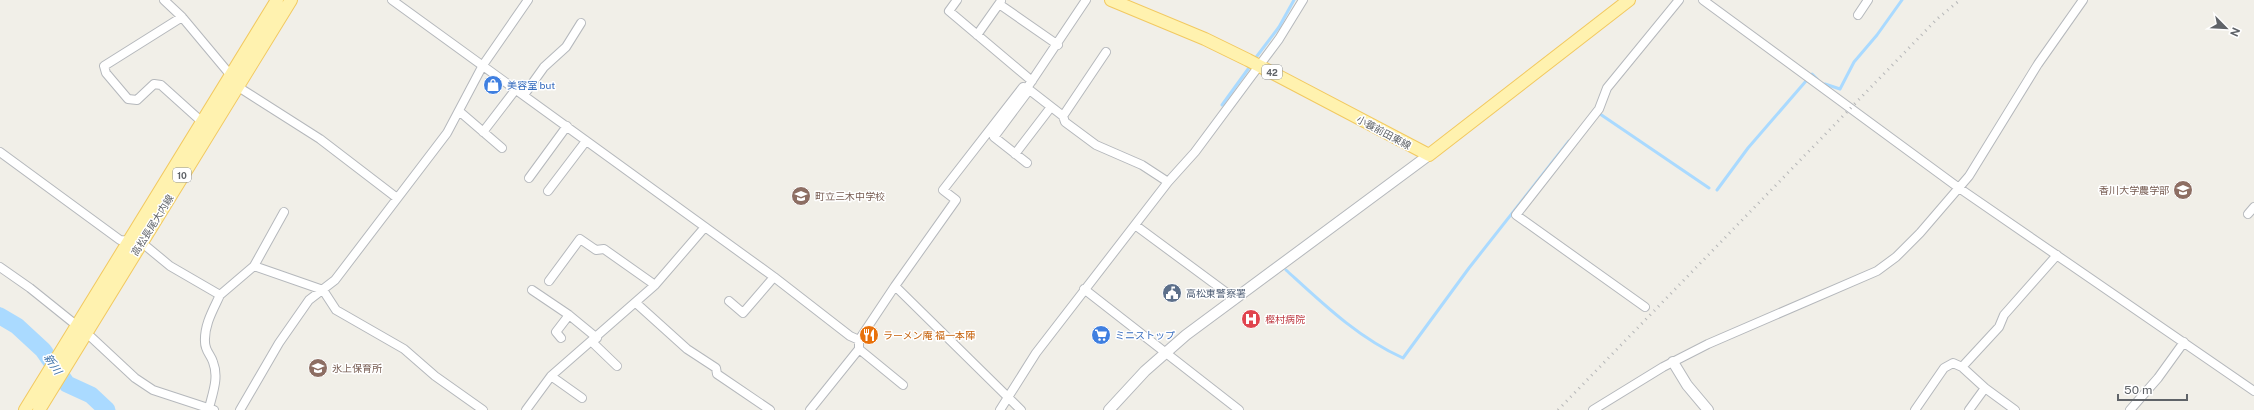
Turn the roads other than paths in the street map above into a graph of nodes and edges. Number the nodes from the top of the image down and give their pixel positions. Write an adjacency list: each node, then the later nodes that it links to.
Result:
1 (164, 0): 17 (street)
2 (276, 0): 24 (main road, 高松長尾大内線 / 10)
3 (291, 0): 26 (main road, 高松長尾大内線 / 10)
4 (392, 0): 22 (street)
5 (528, 0): 22 (street)
6 (957, 0): 19 (street)
7 (1086, 0): 20 (street)
8 (1111, 0): 23 (main road, 小蓑前田東線 / 42)
9 (1303, 0): 23 (street)
10 (1629, 0): 40 (main road)
11 (1679, 0): 68 (street)
12 (1703, 0): 44 (street)
13 (1868, 0): 16 (street)
14 (2081, 1): 44 (street)
15 (1000, 2): 19 (street); 20 (street)
16 (1858, 15)
17 (182, 17): 24 (street); 33 (street)
18 (580, 23): 29 (street)
19 (977, 35): 25 (street)
20 (1058, 45): 25 (street)
21 (1106, 52): 32 (street)
22 (483, 65): 27 (street); 31 (street)
23 (1260, 66): 40 (main road, 小蓑前田東線 / 42); 43 (street)
24 (230, 74): 26 (street); 33 (main road, 高松長尾大内線 / 10)
25 (1032, 81): 28 (street)
26 (238, 84): 46 (street); 53 (main road, 高松長尾大内線 / 10)
27 (516, 89): 29 (street); 35 (street)
28 (1028, 89): 30 (street); 39 (street); 60 (street)
29 (524, 95): 34 (street)
30 (1051, 107): 32 (street); 39 (street)
31 (458, 112): 35 (street); 46 (street)
32 (1063, 116): 43 (street)
33 (201, 121): 52 (main road, 高松長尾大内線 / 10)
34 (567, 126): 36 (street); 42 (street)
35 (483, 132): 37 (street)
36 (586, 141): 45 (street); 51 (street)
37 (502, 148)
38 (0, 152): 52 (street)
39 (1015, 154): 41 (street)
40 (1429, 155): 65 (street)
41 (1027, 163)
42 (528, 178)
43 (1168, 182): 50 (street)
44 (1959, 188): 54 (street); 78 (street)
45 (548, 191)
46 (397, 198): 62 (street)
47 (2254, 207): 49 (street)
48 (284, 212): 55 (street)
49 (2248, 214)
50 (1135, 225): 61 (street); 65 (street)
51 (705, 228): 57 (street); 59 (street)
52 (128, 240): 53 (street); 70 (main road, 高松長尾大内線 / 10)
53 (141, 242): 64 (street); 71 (main road, 高松長尾大内線 / 10)
54 (2057, 255): 75 (street); 80 (street)
55 (254, 266): 62 (street); 64 (street)
56 (0, 267): 70 (street)
57 (774, 277): 66 (street); 74 (street)
58 (549, 281): 59 (street)
59 (655, 285): 67 (street)
60 (895, 286): 74 (street); 85 (street)
61 (1084, 289): 77 (street); 85 (street)
62 (322, 290): 91 (street); 92 (street)
63 (532, 290): 69 (street)
64 (220, 295): 87 (street)
65 (1235, 299): 77 (street)
66 (729, 301)
67 (636, 303): 73 (street); 94 (street)
68 (1645, 307)
69 (569, 314): 72 (street); 73 (street)
70 (76, 325): 71 (street); 89 (main road, 高松長尾大内線 / 10)
71 (86, 333): 87 (street); 90 (main road, 高松長尾大内線 / 10)
72 (561, 338)
73 (594, 340): 79 (street); 81 (street)
74 (859, 340): 76 (street)
75 (2184, 342): 84 (street); 104 (street)
76 (859, 349): 82 (street); 95 (street)
77 (1166, 352): 98 (street); 99 (street)
78 (1673, 362): 88 (street); 100 (street)
79 (617, 366)
80 (1962, 367): 83 (street); 101 (street)
81 (551, 376): 86 (street); 93 (street)
82 (903, 385)
83 (1984, 388): 102 (street); 103 (street)
84 (2254, 391)
85 (1008, 397): 96 (street); 97 (street)
86 (582, 398)
87 (212, 409)
88 (1598, 409)
89 (25, 410)
90 (39, 410)
91 (240, 410)
92 (483, 410)
93 (526, 410)
94 (770, 410)
95 (810, 410)
96 (1000, 410)
97 (1021, 410)
98 (1109, 410)
99 (1239, 410)
100 (1708, 410)
101 (1915, 410)
102 (1969, 410)
103 (2015, 410)
104 (2130, 410)

